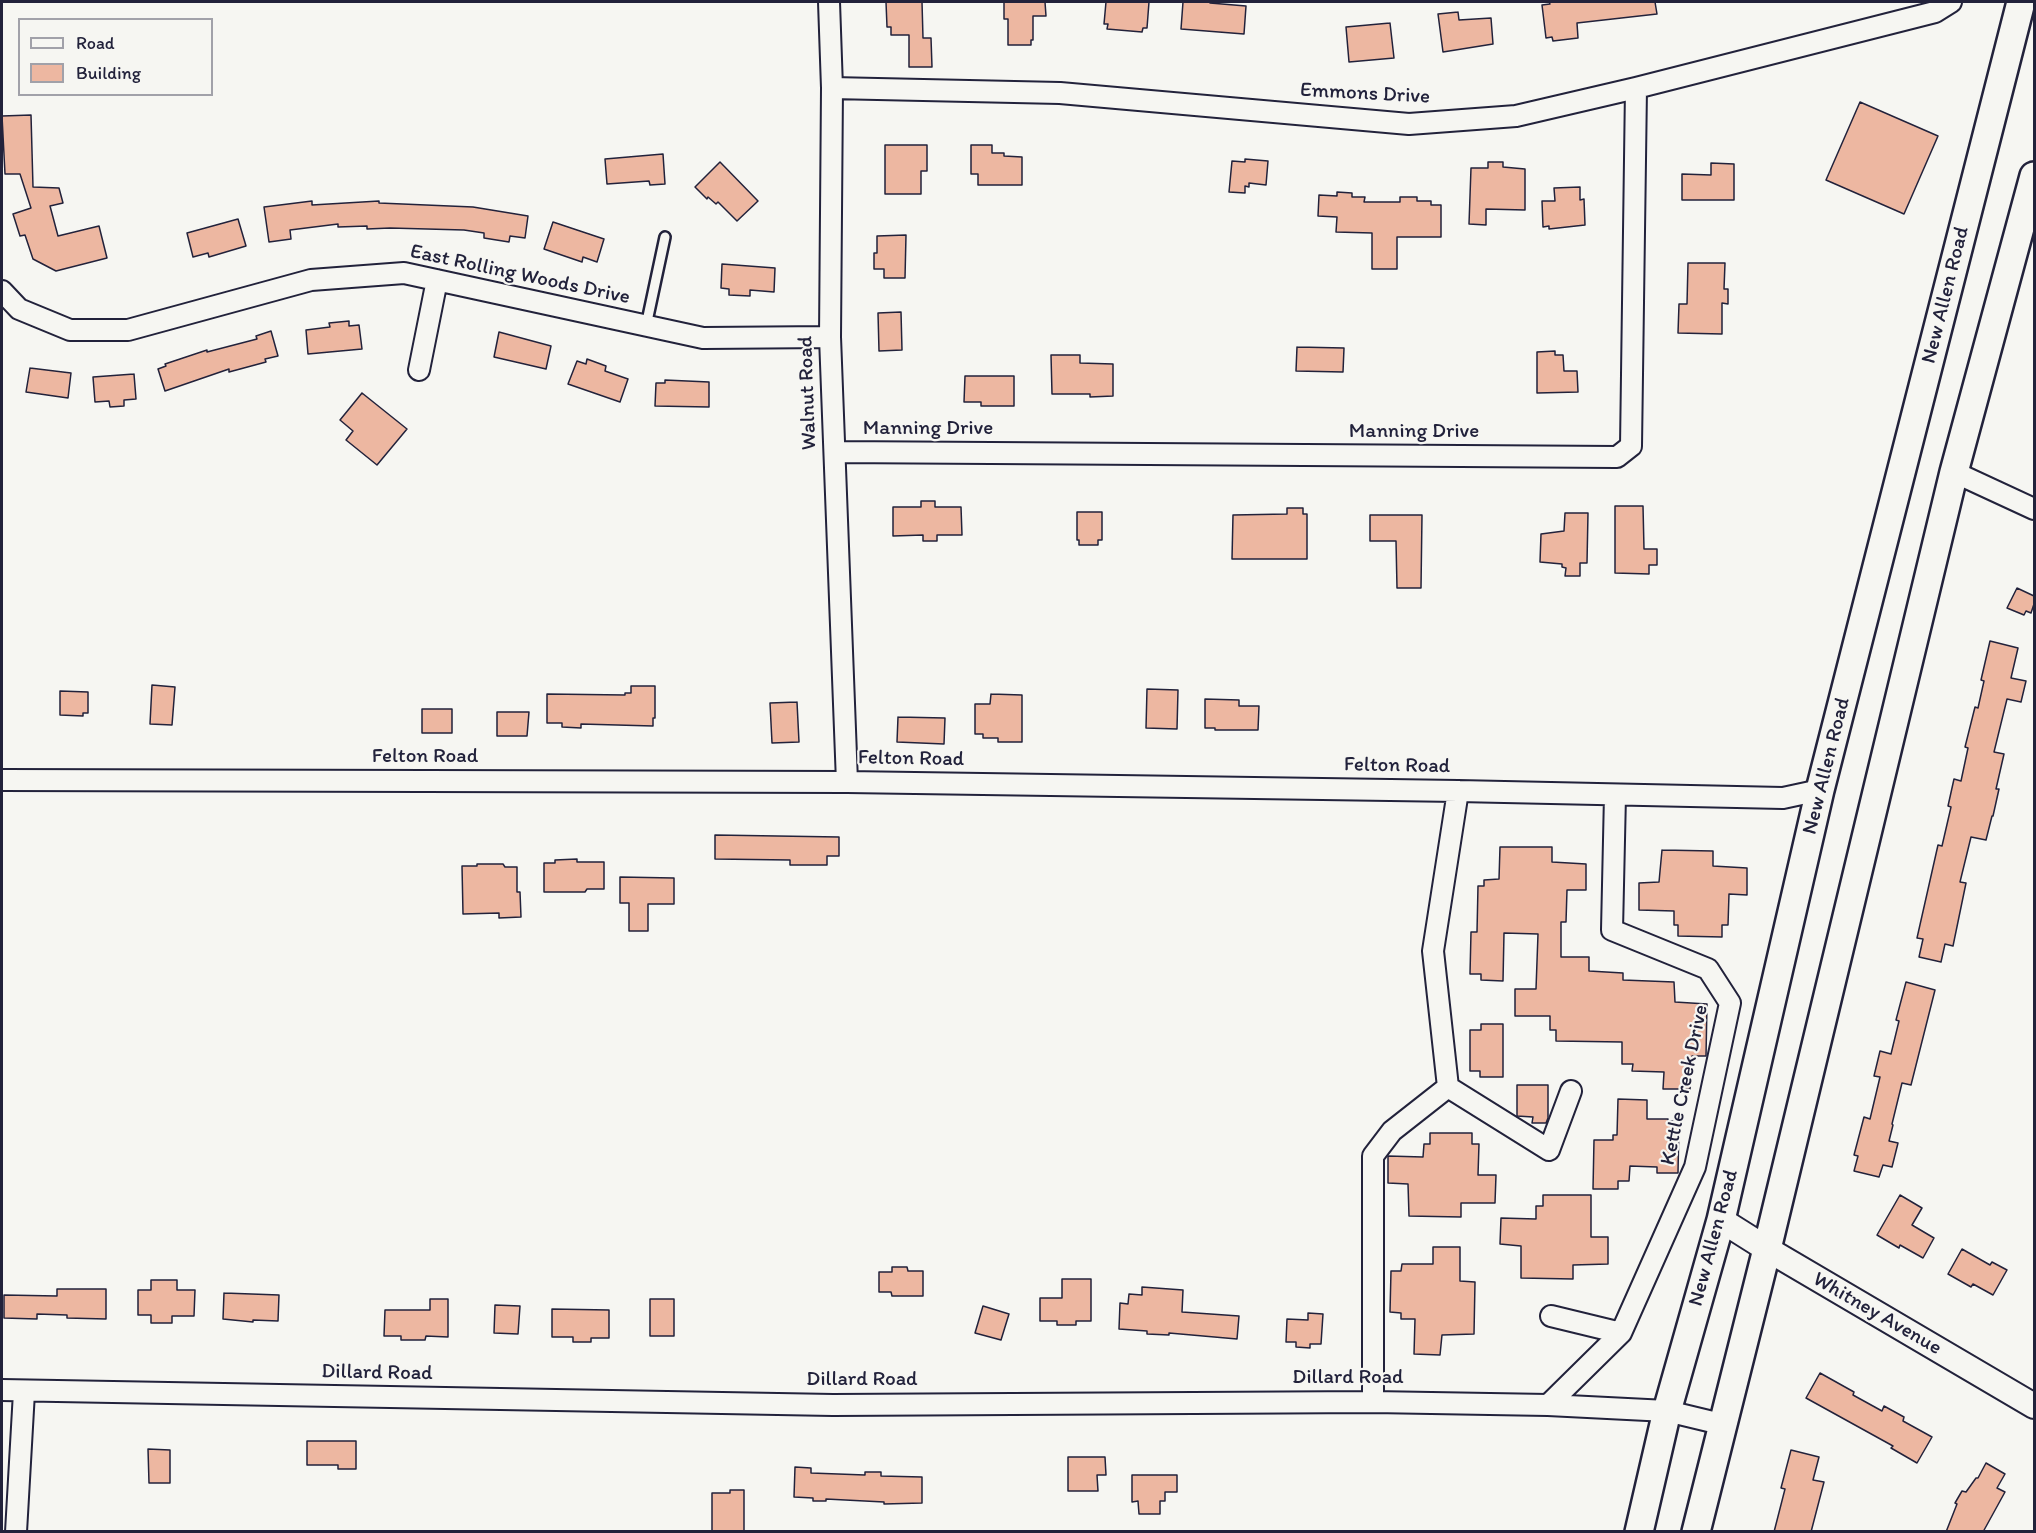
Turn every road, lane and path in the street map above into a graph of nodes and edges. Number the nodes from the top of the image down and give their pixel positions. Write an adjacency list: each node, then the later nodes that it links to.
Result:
1 (829, 2): 4 (street, Walnut Road)
2 (1951, 2): 5 (street, Emmons Drive)
3 (2021, 2): 18 (main road, New Allen Road)
4 (832, 88): 5 (street, Emmons Drive); 11 (street, Walnut Road)
5 (1636, 88): 13 (street, Manning Drive)
6 (2034, 176): 14 (main road)
7 (665, 237): 10 (lane)
8 (437, 280): 9 (street, East Rolling Woods Drive); 10 (street, East Rolling Woods Drive); 12 (street)
9 (2, 291)
10 (646, 326): 11 (street, East Rolling Woods Drive)
11 (830, 337): 13 (street, Walnut Road)
12 (419, 370)
13 (835, 452): 17 (street, Walnut Road)
14 (1954, 472): 15 (street); 24 (main road)
15 (2034, 509)
16 (2, 780): 17 (street, Felton Road)
17 (847, 782): 19 (street, Felton Road)
18 (1820, 790): 20 (street, Felton Road); 23 (main road, New Allen Road)
19 (1458, 791): 20 (street, Felton Road); 21 (street)
20 (1615, 795): 26 (street, Kettle Creek Drive)
21 (1448, 1087): 22 (street); 29 (street)
22 (1571, 1091)
23 (1721, 1220): 24 (street, Whitney Avenue); 32 (main road, New Allen Road)
24 (1767, 1249): 31 (street, Whitney Avenue); 33 (main road)
25 (1551, 1316): 26 (street)
26 (1621, 1333): 30 (street, Kettle Creek Drive)
27 (2, 1390): 28 (street, Dillard Road)
28 (24, 1392): 29 (street, Dillard Road); 34 (street)
29 (1373, 1402): 30 (street, Dillard Road)
30 (1548, 1405): 32 (street, Dillard Road)
31 (2034, 1406)
32 (1667, 1411): 33 (street, Dillard Road); 35 (main road, New Allen Road)
33 (1721, 1424): 36 (main road)
34 (16, 1532)
35 (1639, 1532)
36 (1696, 1532)

